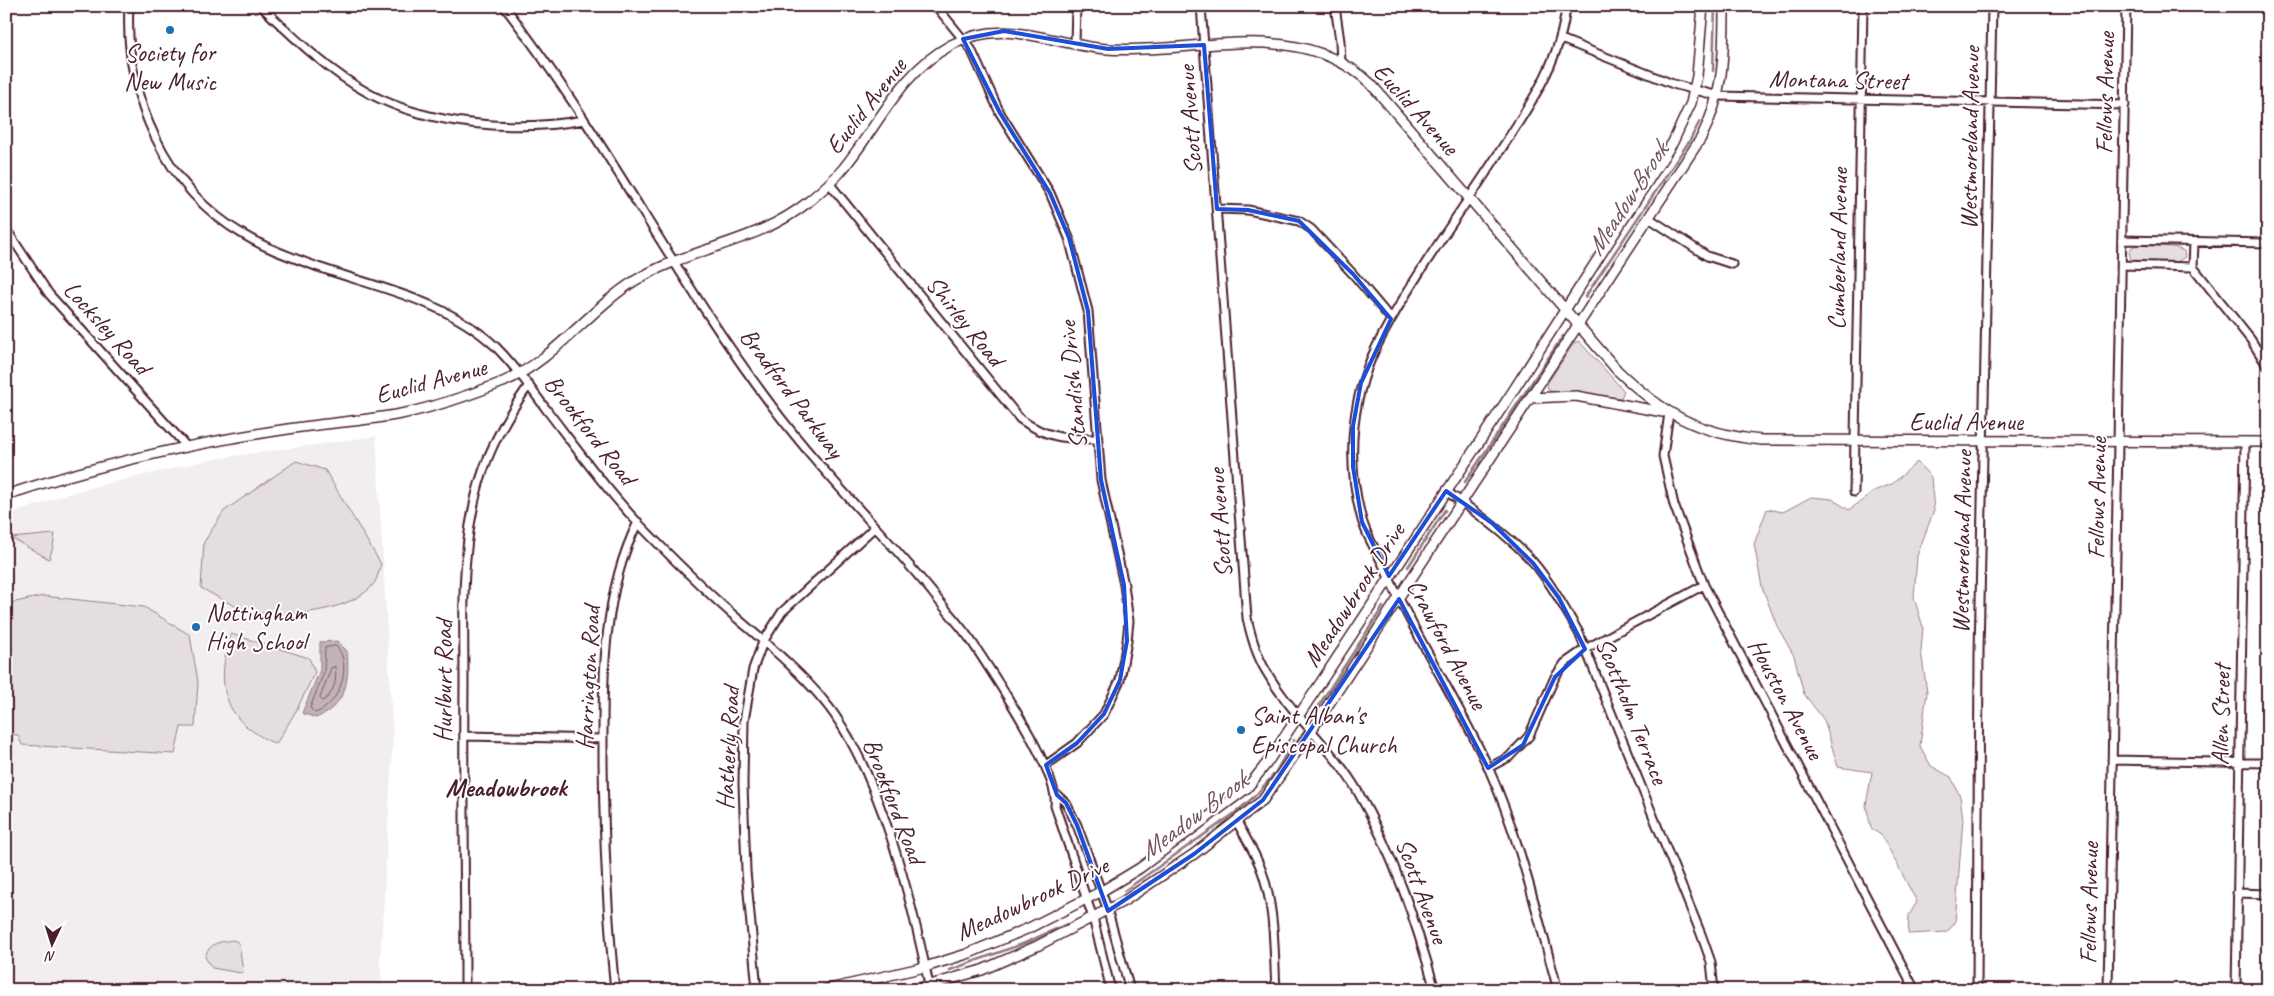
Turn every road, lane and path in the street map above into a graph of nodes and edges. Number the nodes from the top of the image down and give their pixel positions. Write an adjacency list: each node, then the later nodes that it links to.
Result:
1 (129, 6): 41 (street, Brookford Road)
2 (261, 6): 24 (street)
3 (504, 6): 24 (street, Bradford Parkway)
4 (936, 6): 14 (street, Standish Drive)
5 (1076, 6): 16 (street)
6 (1201, 6): 17 (street, Scott Avenue)
7 (1335, 6): 18 (street)
8 (1566, 6): 15 (street, Crawford Avenue)
9 (1703, 6): 19 (street, Meadowbrook Drive)
10 (1724, 6): 20 (street, Meadowbrook Drive)
11 (1863, 6): 21 (street, Cumberland Avenue)
12 (1992, 6): 22 (street, Westmoreland Avenue)
13 (2126, 6): 23 (street, Fellows Avenue)
14 (964, 39): 16 (street, Euclid Avenue); 25 (street, Euclid Avenue); 45 (street, Standish Drive)
15 (1561, 39): 19 (street, Montana Street); 26 (street, Crawford Avenue)
16 (1075, 44): 17 (street, Euclid Avenue)
17 (1204, 45): 18 (street, Euclid Avenue); 27 (street, Scott Avenue)
18 (1341, 63): 26 (street, Euclid Avenue)
19 (1694, 91): 20 (street, Montana Street); 37 (street, Meadowbrook Drive)
20 (1718, 96): 21 (street, Montana Street); 28 (street, Meadowbrook Drive)
21 (1861, 101): 22 (street, Montana Street); 46 (street, Cumberland Avenue)
22 (1990, 103): 23 (street, Montana Street); 47 (street, Westmoreland Avenue)
23 (2125, 105): 30 (street, Fellows Avenue)
24 (584, 120): 33 (street, Bradford Parkway)
25 (829, 183): 33 (street, Euclid Avenue); 45 (street, Shirley Road)
26 (1469, 198): 37 (street, Euclid Avenue); 38 (street, Crawford Avenue)
27 (1217, 209): 38 (street); 63 (street, Scott Avenue)
28 (1649, 218): 34 (street); 39 (street, Meadowbrook Drive)
29 (6, 229): 51 (street, Locksley Road)
30 (2122, 240): 31 (street); 35 (street, Fellows Avenue)
31 (2194, 243): 32 (street); 36 (street)
32 (2268, 243)
33 (675, 260): 41 (street, Euclid Avenue); 57 (street, Bradford Parkway)
34 (1732, 264)
35 (2122, 265): 36 (street); 48 (street, Fellows Avenue)
36 (2193, 267): 40 (street)
37 (1565, 309): 39 (street, Euclid Avenue); 52 (street, Meadowbrook Drive)
38 (1391, 319): 58 (street, Crawford Avenue)
39 (1579, 324): 43 (street, Meadowbrook Drive); 44 (street, Euclid Avenue)
40 (2268, 367)
41 (519, 374): 42 (street, Brookford Road); 51 (street, Euclid Avenue)
42 (529, 385): 56 (street, Brookford Road); 65 (street, Hurlburt Road)
43 (1530, 398): 44 (street, Euclid Avenue); 55 (street, Meadowbrook Drive)
44 (1669, 413): 46 (street, Euclid Avenue); 59 (street, Houston Avenue)
45 (1097, 439): 70 (street, Standish Drive)
46 (1854, 441): 47 (street, Euclid Avenue); 53 (street, Cumberland Avenue)
47 (1984, 442): 48 (street, Euclid Avenue); 94 (street, Westmoreland Avenue)
48 (2119, 442): 49 (street, Euclid Avenue); 67 (street, Fellows Avenue)
49 (2245, 442): 50 (street, Euclid Avenue); 68 (street, Allen Street)
50 (2268, 442)
51 (187, 447): 54 (street, Euclid Avenue)
52 (1446, 491): 55 (street, Scottholm Terrace); 58 (street, Meadowbrook Drive)
53 (1854, 492)
54 (7, 494)
55 (1462, 502): 60 (street, Meadowbrook Drive); 62 (street, Scottholm Terrace)
56 (638, 522): 61 (street, Brookford Road); 66 (street, Harrington Road)
57 (876, 527): 61 (street, Hatherly Road); 70 (street, Bradford Parkway)
58 (1389, 578): 60 (street, Crawford Avenue); 63 (street, Meadowbrook Drive)
59 (1704, 585): 62 (street); 93 (street, Houston Avenue)
60 (1399, 599): 64 (street, Meadowbrook Drive); 71 (street, Crawford Avenue)
61 (763, 642): 80 (street, Brookford Road); 84 (street, Hatherly Road)
62 (1585, 649): 71 (street); 92 (street, Scottholm Terrace)
63 (1298, 714): 64 (street, Scott Avenue); 74 (street, Meadowbrook Drive)
64 (1311, 731): 73 (street, Meadowbrook Drive); 90 (street, Scott Avenue)
65 (464, 736): 66 (street); 82 (street, Hurlburt Road)
66 (603, 739): 83 (street, Harrington Road)
67 (2112, 760): 68 (street); 95 (street, Fellows Avenue)
68 (2240, 762): 69 (street); 75 (street, Allen Street)
69 (2268, 763)
70 (1046, 765): 72 (street, Bradford Parkway)
71 (1488, 768): 91 (street, Crawford Avenue)
72 (1057, 795): 74 (street, Bradford Parkway); 77 (street, Bradford Parkway)
73 (1237, 822): 78 (street, Meadowbrook Drive); 89 (street)
74 (1102, 891): 77 (street, Meadowbrook Drive); 78 (street, Bradford Parkway)
75 (2237, 893): 76 (street); 96 (street, Allen Street)
76 (2268, 894)
77 (1087, 899): 79 (street, Bradford Parkway); 80 (street, Meadowbrook Drive)
78 (1108, 910): 79 (street, Meadowbrook Drive); 88 (street, Bradford Parkway)
79 (1094, 918): 81 (street, Meadowbrook Drive); 87 (street, Bradford Parkway)
80 (925, 967): 81 (street, Brookford Road); 85 (street, Meadowbrook Drive)
81 (930, 988): 86 (street, Meadowbrook Drive)
82 (465, 990)
83 (615, 990)
84 (757, 990)
85 (825, 990)
86 (913, 990)
87 (1111, 990)
88 (1130, 990)
89 (1276, 990)
90 (1435, 990)
91 (1558, 990)
92 (1714, 990)
93 (1915, 990)
94 (1977, 990)
95 (2108, 990)
96 (2236, 990)

